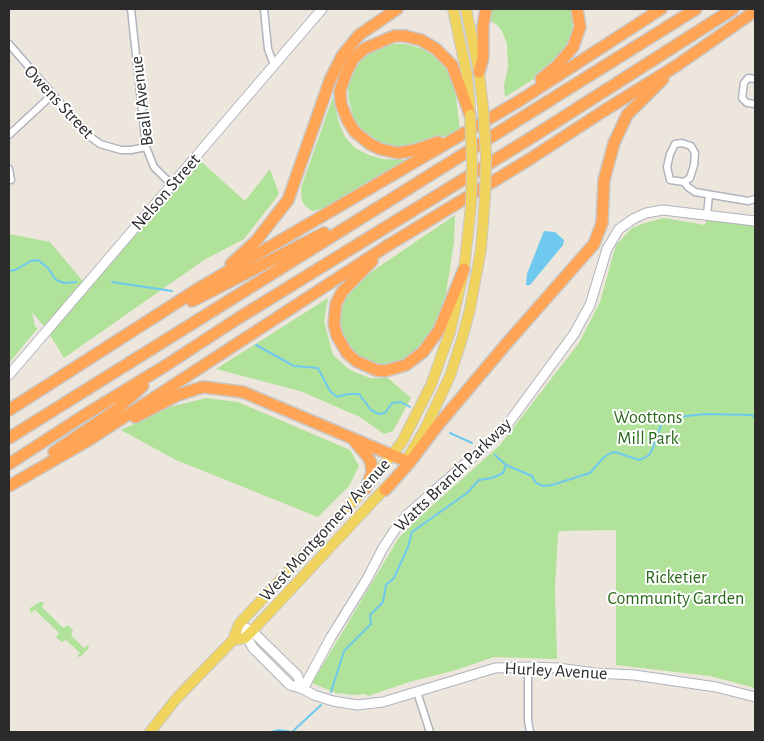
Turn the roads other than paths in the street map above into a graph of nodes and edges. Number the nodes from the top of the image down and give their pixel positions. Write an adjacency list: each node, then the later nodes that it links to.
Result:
1 (131, 9): 24 (street, Beall Avenue)
2 (264, 9): 14 (street)
3 (322, 9): 14 (street, Nelson Street)
4 (397, 9): 36 (highway)
5 (453, 9): 21 (main road, West Montgomery Avenue)
6 (466, 9): 16 (main road)
7 (486, 9): 16 (highway)
8 (577, 9): 20 (highway)
9 (661, 9): 20 (highway)
10 (696, 9): 29 (highway)
11 (733, 9): 38 (highway)
12 (755, 11): 15 (highway)
13 (9, 44): 18 (street, Owens Street)
14 (274, 65): 28 (street, Nelson Street)
15 (676, 66): 34 (highway); 49 (highway)
16 (479, 72): 45 (main road, West Montgomery Avenue, bridge)
17 (755, 79): 19 (street)
18 (52, 95): 23 (street); 24 (street, Owens Street)
19 (755, 104)
20 (504, 110): 22 (highway)
21 (470, 115): 22 (highway); 35 (main road, West Montgomery Avenue, bridge)
22 (464, 133): 36 (highway)
23 (9, 135)
24 (146, 147): 28 (street, Beall Avenue)
25 (9, 169): 26 (street)
26 (11, 180)
27 (684, 182): 27 (street); 30 (street)
28 (172, 185): 39 (street, Nelson Street)
29 (401, 193): 37 (highway); 41 (highway)
30 (709, 195): 31 (street); 32 (street)
31 (755, 199)
32 (707, 216): 33 (street, Watts Branch Parkway); 54 (street, Watts Branch Parkway)
33 (755, 221)
34 (387, 246): 35 (highway); 43 (highway)
35 (464, 269): 44 (main road, West Montgomery Avenue)
36 (212, 281): 37 (highway)
37 (105, 348): 40 (highway)
38 (165, 366): 46 (highway); 47 (highway)
39 (9, 375)
40 (9, 410)
41 (9, 438)
42 (353, 439): 43 (highway); 44 (highway); 48 (highway)
43 (89, 440): 47 (highway)
44 (392, 456): 45 (highway); 48 (main road, West Montgomery Avenue)
45 (406, 461): 49 (main road, West Montgomery Avenue)
46 (9, 464)
47 (9, 484)
48 (365, 489): 50 (main road, West Montgomery Avenue)
49 (385, 490): 51 (main road, West Montgomery Avenue)
50 (238, 624): 51 (street, Hurley Avenue); 52 (main road, West Montgomery Avenue)
51 (248, 634): 52 (main road); 54 (street, Hurley Avenue)
52 (233, 640): 57 (main road, West Montgomery Avenue)
53 (528, 667): 55 (street, Hurley Avenue); 56 (street, Hurley Avenue); 59 (street)
54 (304, 688): 55 (street, Hurley Avenue)
55 (417, 692): 58 (street)
56 (755, 697)
57 (150, 732)
58 (430, 732)
59 (530, 732)

